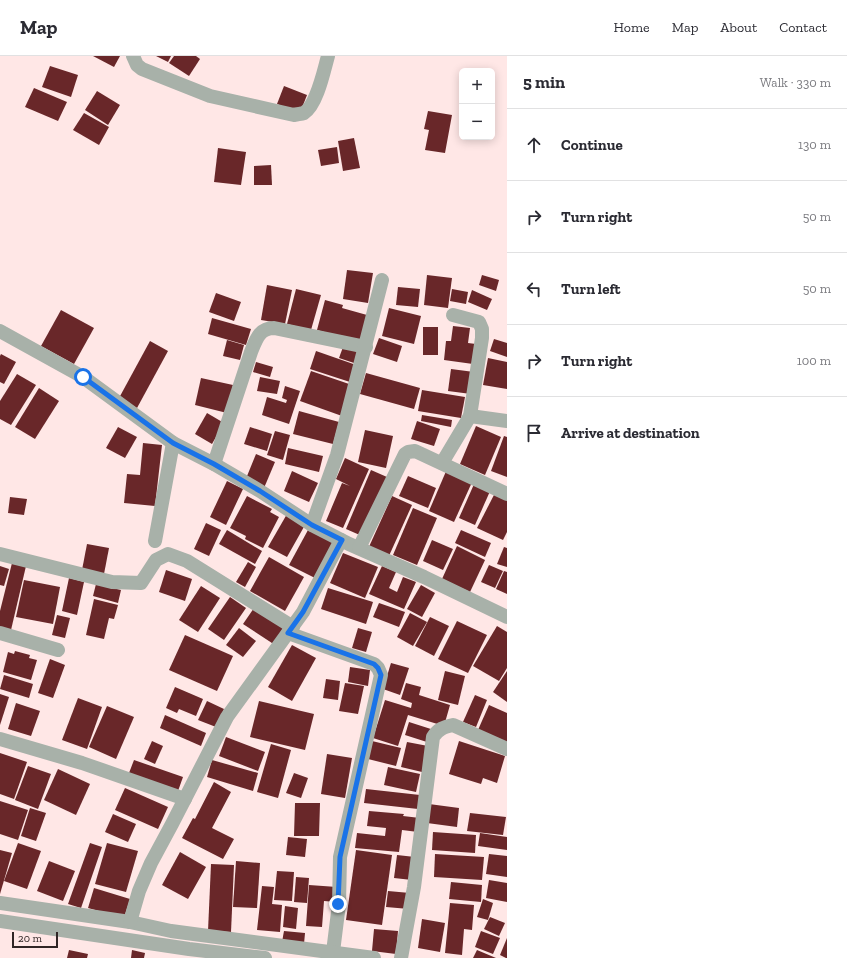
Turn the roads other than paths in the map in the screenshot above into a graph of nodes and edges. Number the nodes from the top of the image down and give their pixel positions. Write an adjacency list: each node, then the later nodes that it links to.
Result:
1 (133, 56): 2 (street)
2 (328, 56)
3 (382, 280): 6 (street)
4 (453, 315): 7 (street)
5 (0, 330): 9 (street)
6 (366, 347): 11 (street); 13 (street)
7 (470, 416): 8 (street); 10 (street)
8 (507, 421)
9 (173, 443): 11 (street); 15 (street)
10 (442, 463): 12 (street); 16 (street)
11 (214, 464): 13 (street)
12 (507, 494)
13 (312, 525): 14 (street)
14 (342, 540): 16 (street); 19 (street)
15 (155, 541)
16 (359, 548): 18 (street)
17 (0, 554): 19 (street)
18 (506, 614)
19 (290, 630): 24 (street); 30 (street)
20 (0, 633): 21 (street)
21 (58, 650)
22 (0, 738): 24 (street)
23 (507, 749): 33 (street)
24 (185, 800): 27 (street)
25 (0, 903): 27 (street)
26 (0, 921): 29 (street)
27 (130, 922): 28 (street)
28 (172, 931): 29 (street); 30 (street)
29 (170, 946): 31 (street)
30 (333, 952): 32 (street)
31 (265, 958)
32 (374, 958)
33 (401, 958)

